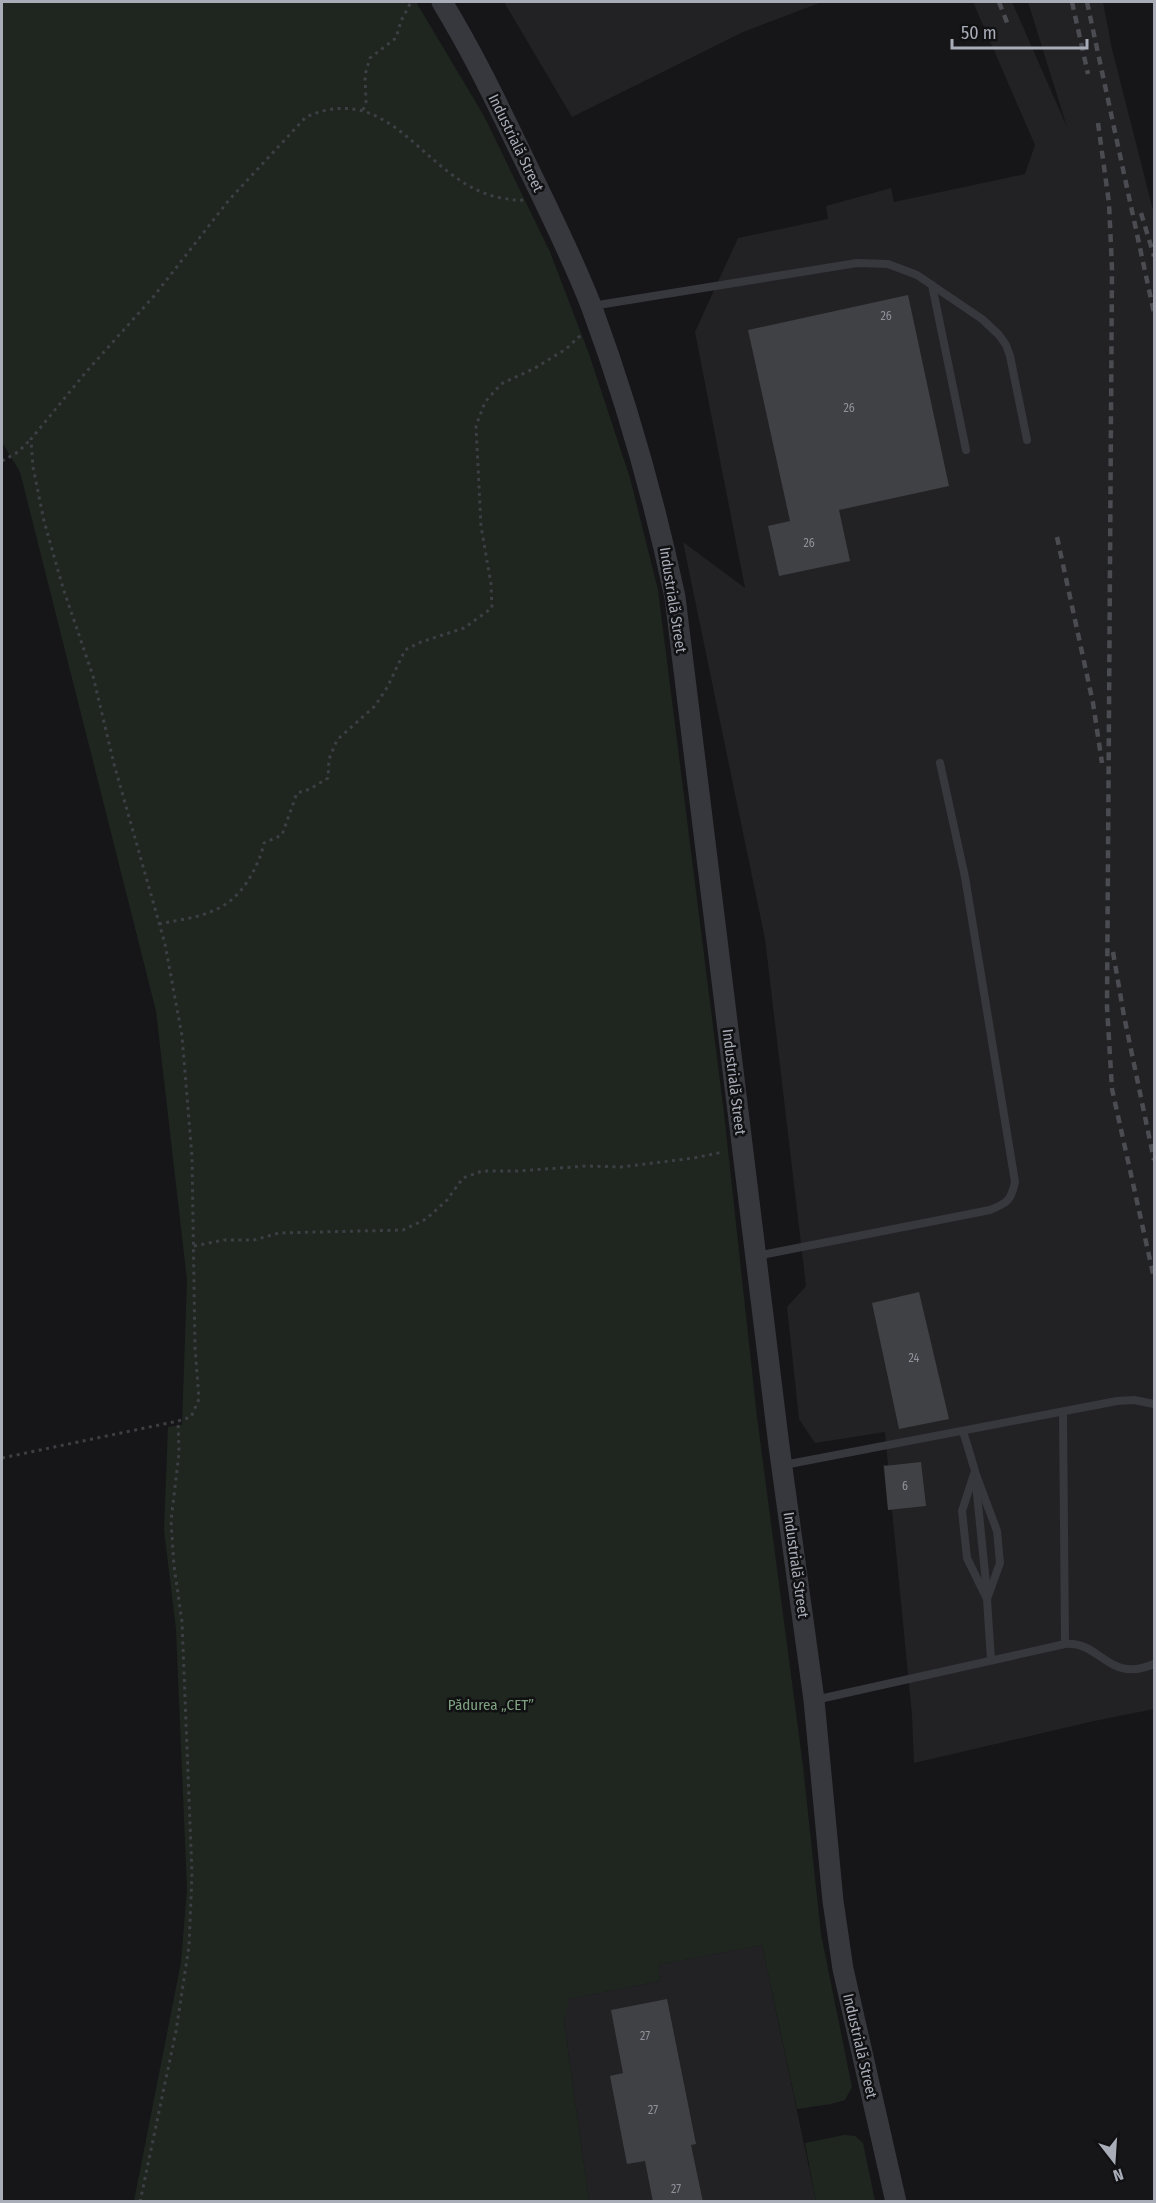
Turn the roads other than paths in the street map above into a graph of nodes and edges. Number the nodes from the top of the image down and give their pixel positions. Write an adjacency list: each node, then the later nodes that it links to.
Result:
1 (442, 2): 3 (street, Industrială Street)
2 (932, 285): 3 (lane); 4 (lane); 5 (lane)
3 (594, 314): 7 (street, Industrială Street)
4 (1027, 440)
5 (966, 450)
6 (940, 763): 7 (lane)
7 (756, 1256): 11 (street, Industrială Street)
8 (1155, 1404): 9 (lane)
9 (1063, 1412): 10 (lane); 14 (lane)
10 (963, 1431): 11 (lane); 12 (lane)
11 (782, 1466): 17 (street, Industrială Street)
12 (975, 1471): 13 (lane); 13 (lane); 13 (lane)
13 (987, 1599): 15 (lane)
14 (1065, 1644): 15 (lane); 16 (lane)
15 (991, 1660): 17 (lane)
16 (1155, 1664)
17 (814, 1700): 18 (street, Industrială Street)
18 (896, 2202)

